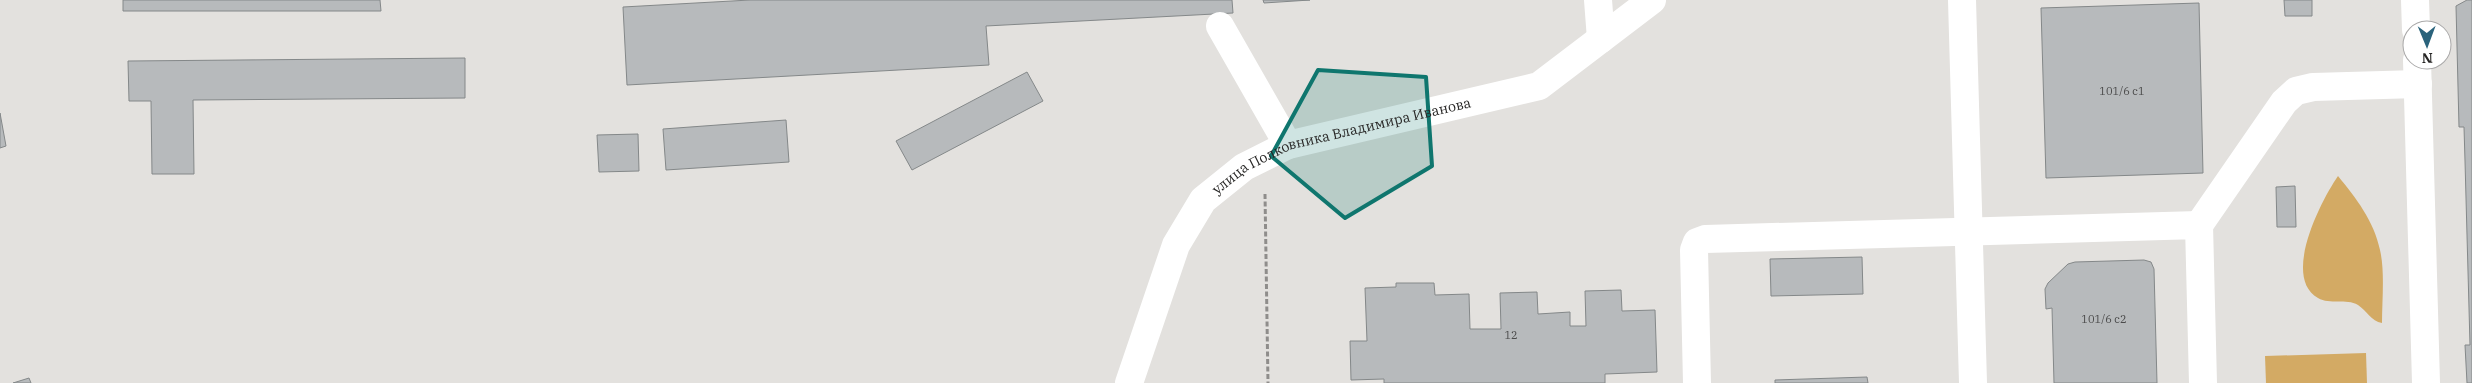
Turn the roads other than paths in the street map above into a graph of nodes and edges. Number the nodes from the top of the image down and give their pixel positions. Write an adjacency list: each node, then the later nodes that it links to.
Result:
1 (1598, 0): 7 (lane)
2 (1652, 0): 7 (lane, улица Полковника Владимира Иванова)
3 (1962, 0): 11 (lane)
4 (2415, 0): 5 (lane)
5 (2416, 20)
6 (1220, 26): 9 (lane)
7 (1601, 39): 9 (lane, улица Полковника Владимира Иванова)
8 (2417, 72): 10 (lane); 16 (lane)
9 (1288, 145): 12 (lane, улица Полковника Владимира Иванова)
10 (2199, 225): 11 (lane); 15 (lane)
11 (1968, 231): 13 (lane); 14 (lane)
12 (1128, 383)
13 (1697, 383)
14 (1973, 383)
15 (2204, 383)
16 (2426, 383)

